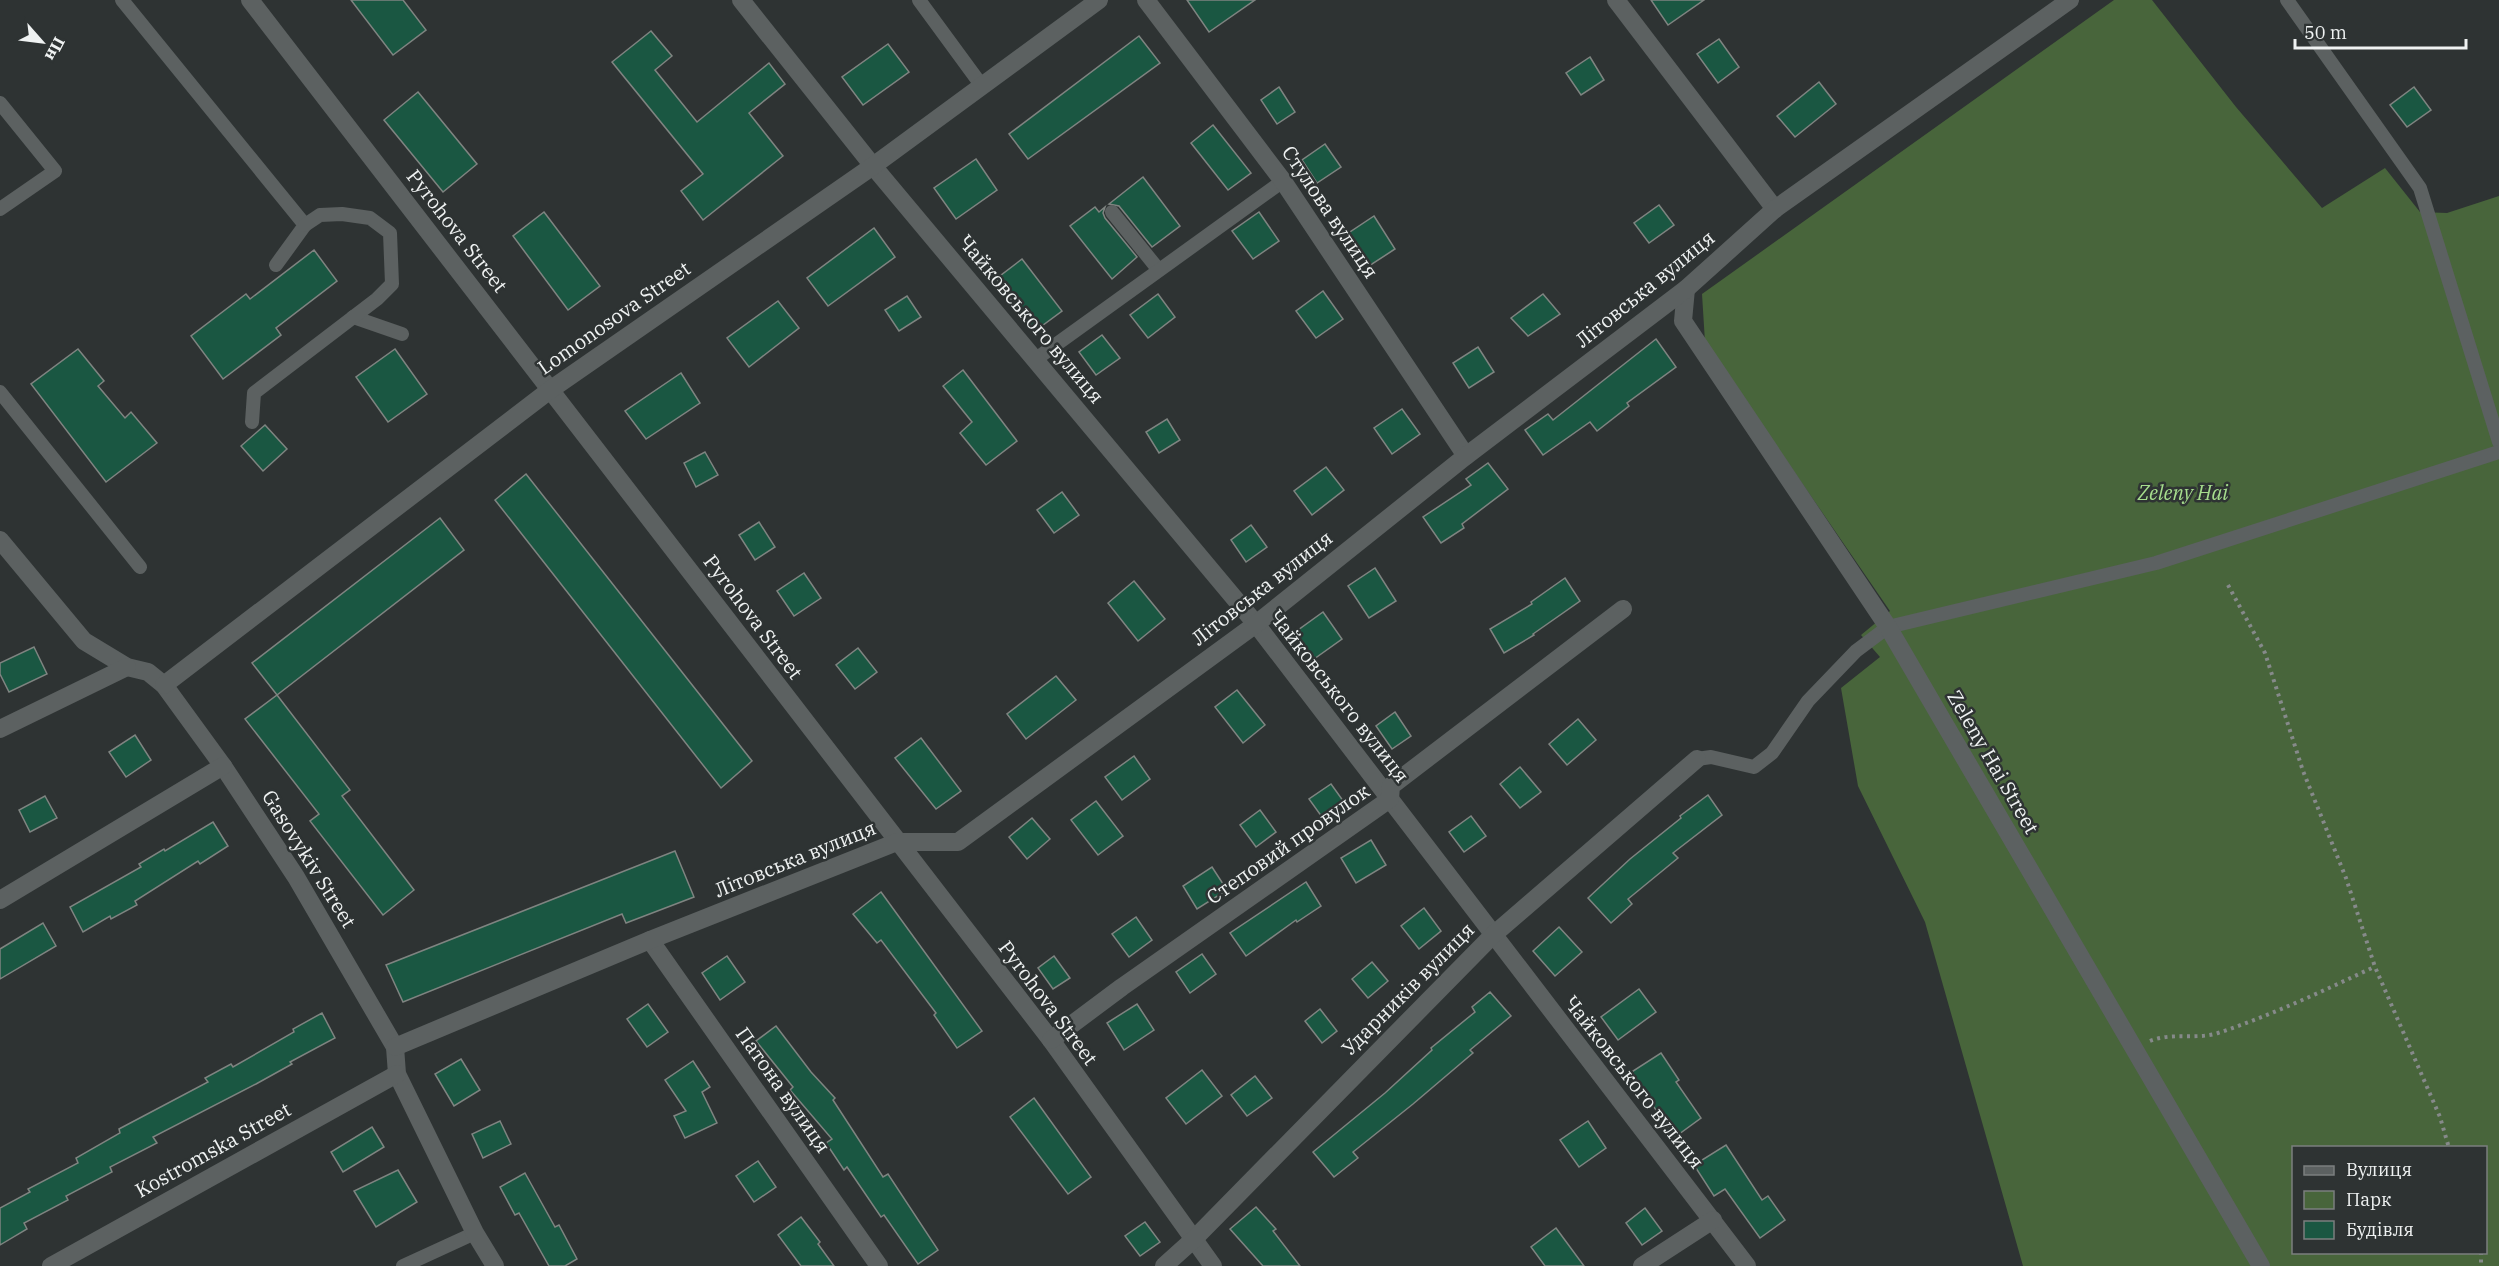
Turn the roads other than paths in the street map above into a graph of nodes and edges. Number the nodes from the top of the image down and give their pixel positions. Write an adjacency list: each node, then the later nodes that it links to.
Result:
1 (122, 0): 17 (lane)
2 (250, 0): 24 (street, Pyrohova Street)
3 (919, 0): 10 (lane)
4 (1099, 0): 10 (street, Lomonosova Street)
5 (1146, 0): 13 (street, Стулова вулиця)
6 (1616, 0): 15 (street)
7 (2070, 0): 15 (street, Літовська вулиця)
8 (2287, 0): 27 (lane)
9 (748, 2): 12 (street, Чайковського вулиця)
10 (982, 86): 12 (street, Lomonosova Street)
11 (0, 103): 14 (lane)
12 (873, 166): 23 (street, Чайковського вулиця); 24 (street, Lomonosova Street)
13 (1283, 181): 19 (lane); 29 (street, Стулова вулиця)
14 (0, 209)
15 (1775, 209): 20 (street, Літовська вулиця)
16 (1112, 212): 19 (lane)
17 (305, 225): 18 (lane); 21 (lane)
18 (276, 265)
19 (1158, 269): 23 (lane)
20 (1686, 289): 29 (street, Літовська вулиця); 34 (street, Zeleny Hai Street)
21 (353, 317): 22 (lane); 26 (lane)
22 (402, 334)
23 (1036, 358): 33 (street, Чайковського вулиця)
24 (550, 390): 36 (street, Lomonosova Street); 41 (street, Pyrohova Street)
25 (0, 392): 31 (lane)
26 (252, 423)
27 (2499, 442)
28 (2499, 452): 34 (lane)
29 (1466, 456): 33 (street, Літовська вулиця)
30 (0, 540): 35 (street, Gasovykiv Street)
31 (140, 567)
32 (1623, 609): 40 (street, Степовий провулок)
33 (1256, 624): 40 (street, Чайковського вулиця); 41 (street, Літовська вулиця)
34 (1888, 627): 38 (lane); 59 (street, Zeleny Hai Street)
35 (127, 667): 36 (street, Gasovykiv Street); 37 (street)
36 (164, 685): 39 (street, Gasovykiv Street)
37 (0, 729)
38 (1697, 759): 43 (street, Ударників вулиця)
39 (223, 766): 42 (street); 46 (street, Gasovykiv Street)
40 (1390, 799): 43 (street, Чайковського вулиця); 45 (street, Степовий провулок)
41 (897, 842): 44 (street, Літовська вулиця); 45 (street, Pyrohova Street)
42 (0, 900)
43 (1492, 936): 48 (street, Чайковського вулиця); 50 (street, Ударників вулиця)
44 (650, 940): 46 (street, Літовська вулиця); 54 (street, Патона вулиця)
45 (1051, 1040): 50 (street, Pyrohova Street)
46 (395, 1047): 47 (street, Gasovykiv Street)
47 (397, 1074): 49 (street, Gasovykiv Street); 52 (street, Kostromska Street)
48 (1713, 1220): 57 (street); 58 (street, Чайковського вулиця)
49 (475, 1233): 51 (lane); 53 (street, Gasovykiv Street)
50 (1194, 1239): 55 (street, Ударників вулиця); 56 (street, Pyrohova Street)
51 (411, 1265)
52 (51, 1266)
53 (495, 1266)
54 (879, 1266)
55 (1164, 1266)
56 (1213, 1266)
57 (1641, 1266)
58 (1747, 1266)
59 (2261, 1266)

